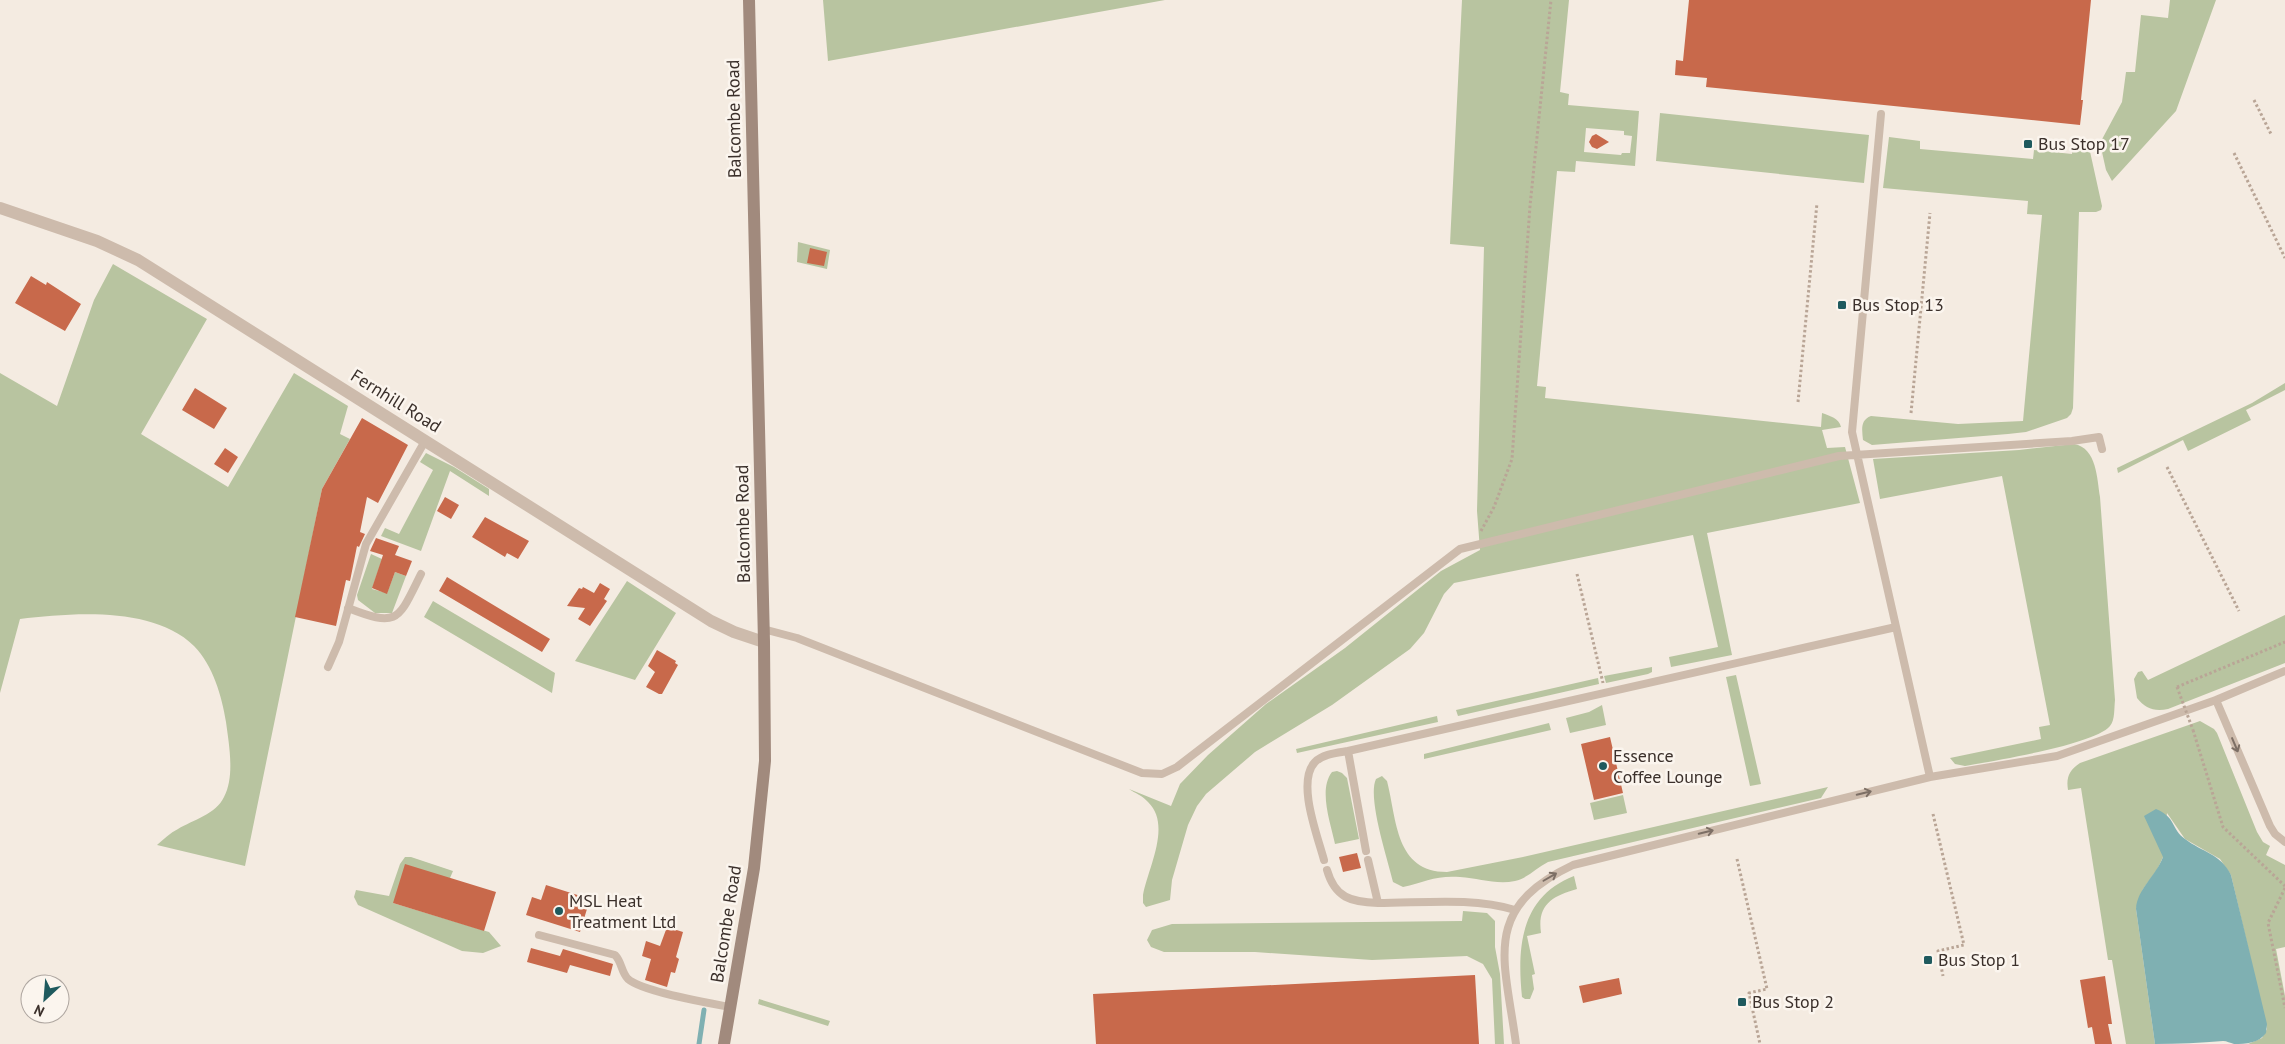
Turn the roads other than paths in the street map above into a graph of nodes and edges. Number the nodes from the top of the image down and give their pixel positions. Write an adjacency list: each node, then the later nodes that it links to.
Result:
1 (749, 0): 10 (main road, Balcombe Road)
2 (1881, 114): 6 (lane)
3 (0, 208): 4 (street, Fernhill Road)
4 (425, 441): 8 (lane); 11 (street, Fernhill Road)
5 (2102, 449): 6 (lane)
6 (1856, 454): 9 (lane); 10 (lane)
7 (421, 574): 8 (lane)
8 (348, 608): 12 (lane)
9 (1896, 627): 15 (lane); 16 (lane)
10 (763, 629): 11 (main road, Balcombe Road)
11 (764, 642): 25 (main road, Balcombe Road)
12 (328, 667)
13 (2285, 671): 14 (lane)
14 (2216, 700): 16 (lane); 17 (lane, one-way to 17)
15 (1348, 750): 18 (lane); 19 (lane)
16 (1930, 777): 23 (lane, one-way to 16)
17 (2285, 842)
18 (1366, 850)
19 (1324, 860)
20 (1368, 860): 22 (lane)
21 (1327, 870): 22 (lane)
22 (1378, 903): 23 (lane)
23 (1516, 910): 27 (lane)
24 (539, 935): 25 (lane)
25 (730, 1007): 26 (main road, Balcombe Road)
26 (724, 1044)
27 (1516, 1044)

